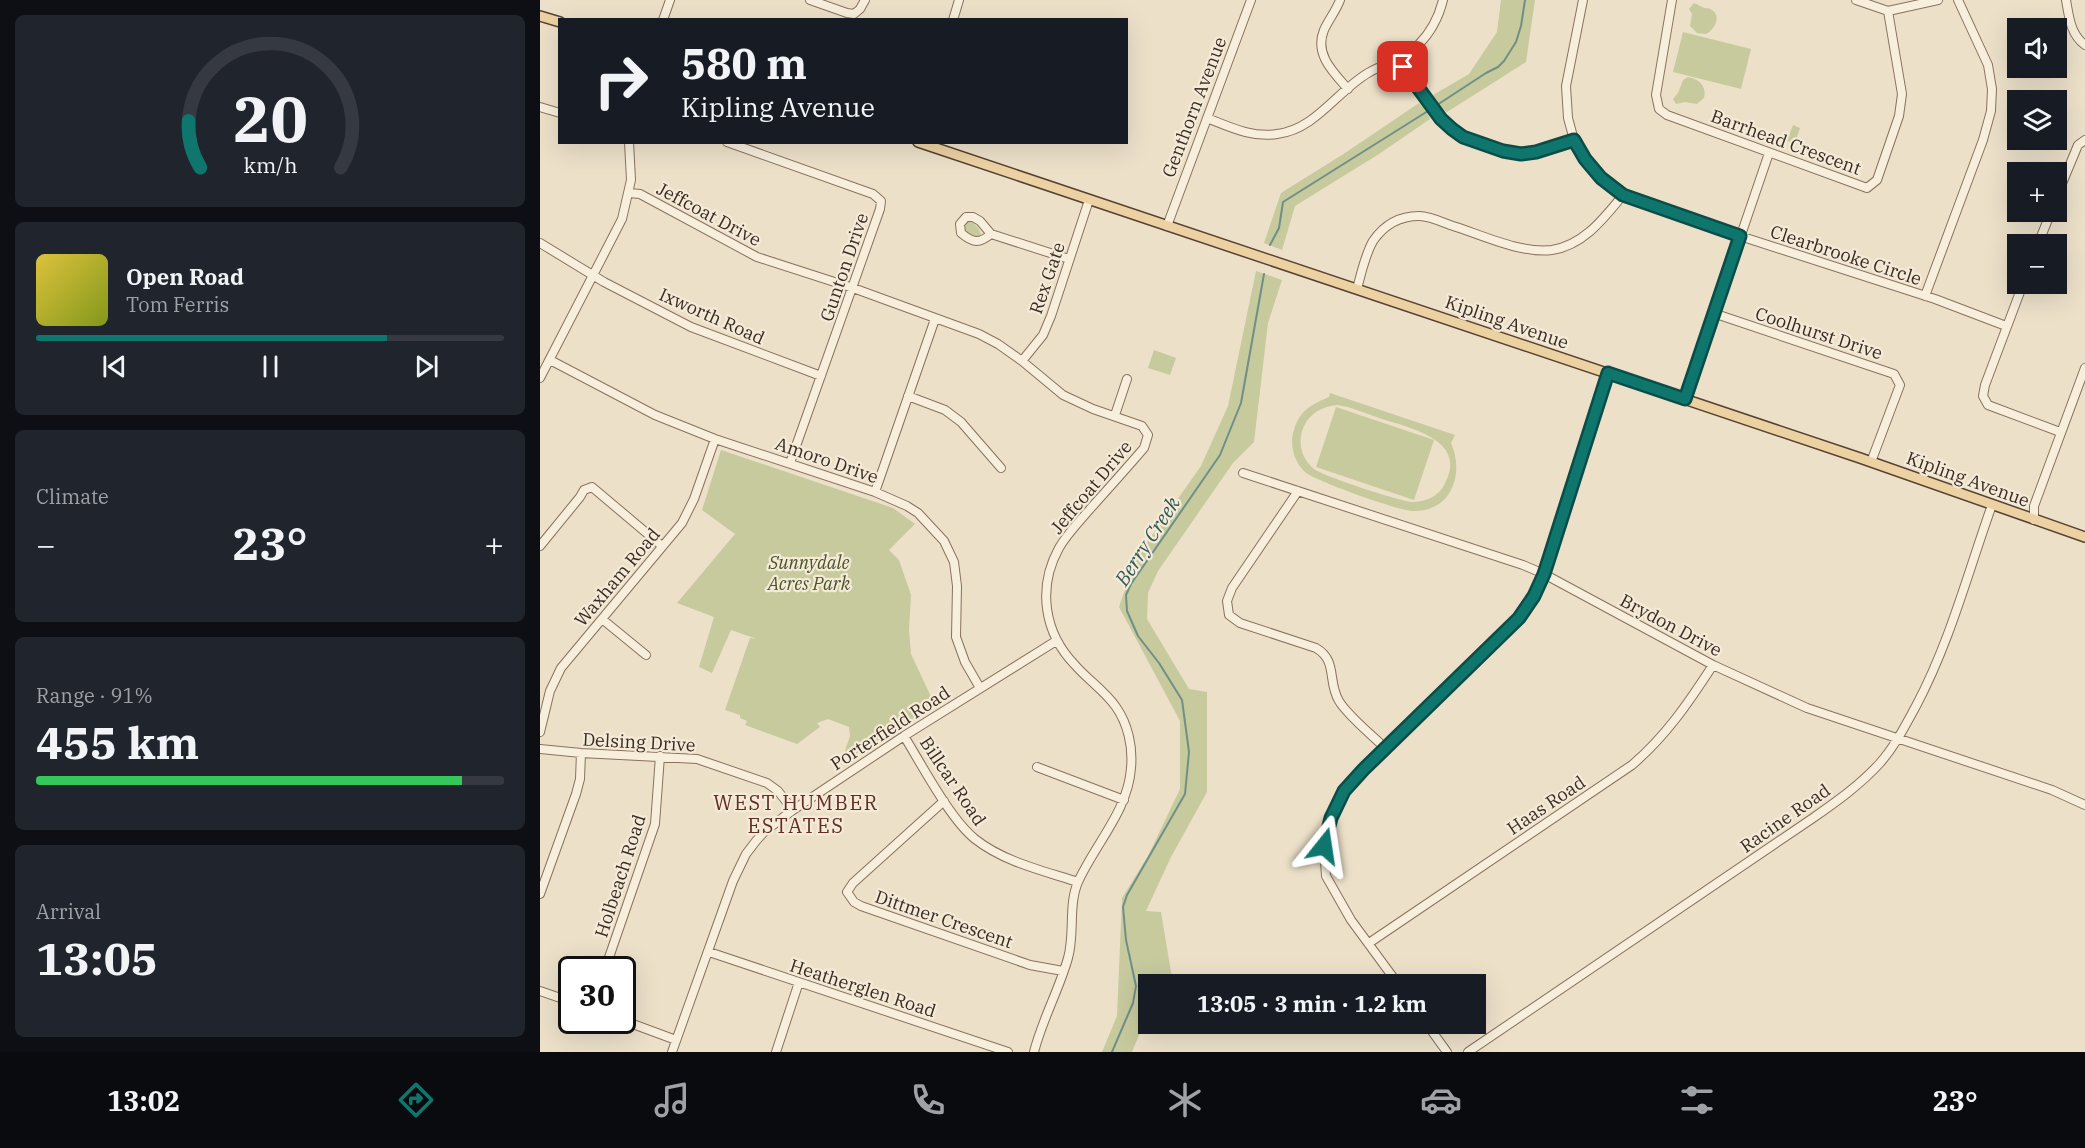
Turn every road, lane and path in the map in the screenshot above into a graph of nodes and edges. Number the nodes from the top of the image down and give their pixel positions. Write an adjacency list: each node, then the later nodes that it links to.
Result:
1 (670, 0): 16 (street)
2 (810, 0): 3 (street)
3 (865, 0)
4 (959, 0): 17 (street)
5 (1251, 0): 24 (street, Genthorn Avenue)
6 (1340, 0): 21 (street)
7 (1443, 0): 20 (street)
8 (1583, 0): 25 (street, Clearbrooke Circle)
9 (1672, 0): 30 (street, Barrhead Crescent)
10 (1856, 0): 14 (street)
11 (1938, 0): 14 (street)
12 (1958, 0): 44 (street, Clearbrooke Circle)
13 (2066, 0): 19 (street)
14 (1888, 11): 30 (street, Barrhead Crescent)
15 (540, 16): 18 (main road)
16 (664, 18)
17 (954, 18)
18 (558, 21)
19 (2085, 45)
20 (1398, 61): 21 (street); 25 (street)
21 (1348, 88): 24 (street)
22 (540, 107): 23 (street)
23 (558, 112)
24 (1207, 118): 35 (street, Genthorn Avenue)
25 (1574, 140): 33 (street, Clearbrooke Circle)
26 (2085, 140): 31 (street)
27 (629, 144): 32 (street)
28 (733, 144): 41 (street, Gunton Drive)
29 (924, 144): 34 (main road, Kipling Avenue)
30 (1769, 153): 37 (street)
31 (2067, 172)
32 (629, 193): 40 (street); 41 (street, Jeffcoat Drive)
33 (1623, 195): 37 (street, Clearbrooke Circle); 42 (street)
34 (1089, 200): 35 (main road, Kipling Avenue); 39 (street, Rex Gate)
35 (1167, 226): 42 (main road, Kipling Avenue)
36 (991, 234): 39 (street)
37 (1740, 236): 44 (street, Clearbrooke Circle); 45 (street)
38 (540, 243): 40 (street, Ixworth Road)
39 (1070, 259): 49 (street, Rex Gate)
40 (594, 275): 48 (street); 52 (street, Ixworth Road)
41 (853, 288): 46 (street, Jeffcoat Drive); 52 (street, Gunton Drive)
42 (1357, 289): 51 (main road, Kipling Avenue)
43 (2019, 294): 47 (street)
44 (1925, 296): 47 (street, Clearbrooke Circle)
45 (1713, 313): 56 (street); 60 (street, Coolhurst Drive)
46 (935, 319): 49 (street, Jeffcoat Drive); 55 (street)
47 (2006, 326): 58 (street)
48 (550, 360): 53 (street); 59 (street, Amoro Drive)
49 (1022, 361): 57 (street, Jeffcoat Drive)
50 (2085, 368): 58 (street)
51 (1608, 373): 56 (main road, Kipling Avenue); 71 (street)
52 (821, 376): 61 (street, Gunton Drive)
53 (540, 378)
54 (1127, 379): 57 (street)
55 (908, 396): 62 (street); 65 (street)
56 (1685, 399): 60 (main road, Kipling Avenue)
57 (1115, 415): 73 (street, Jeffcoat Drive)
58 (2060, 432): 67 (street)
59 (715, 439): 61 (street, Amoro Drive); 70 (street, Waxham Road)
60 (1872, 462): 66 (main road, Kipling Avenue)
61 (790, 463): 65 (street, Amoro Drive)
62 (1001, 468)
63 (1243, 473): 64 (street, Brydon Drive)
64 (1298, 491): 71 (street, Brydon Drive); 80 (street)
65 (875, 492): 76 (street, Amoro Drive)
66 (1992, 505): 67 (main road, Kipling Avenue); 79 (street, Racine Road)
67 (2034, 520): 68 (main road, Kipling Avenue)
68 (2085, 537)
69 (540, 546): 70 (street)
70 (662, 546): 72 (street, Waxham Road)
71 (1544, 574): 75 (street, Brydon Drive); 80 (street)
72 (602, 619): 74 (street); 77 (street, Waxham Road)
73 (1056, 641): 76 (street, Porterfield Road); 85 (street, Jeffcoat Drive)
74 (646, 656)
75 (1713, 665): 79 (street, Brydon Drive); 91 (street, Haas Road)
76 (980, 688): 78 (street, Porterfield Road)
77 (540, 732)
78 (904, 736): 86 (street, Billcar Road); 88 (street, Porterfield Road)
79 (1898, 740): 87 (street, Brydon Drive); 107 (street, Racine Road)
80 (1385, 748): 91 (street)
81 (540, 749): 82 (street, Delsing Drive)
82 (581, 753): 83 (street, Delsing Drive); 90 (street)
83 (660, 756): 88 (street, Delsing Drive); 93 (street, Holbeach Road)
84 (1036, 767): 85 (street)
85 (1124, 800): 89 (street, Jeffcoat Drive)
86 (944, 801): 89 (street, Billcar Road); 94 (street, Dittmer Crescent)
87 (2085, 805)
88 (793, 810): 92 (street, Porterfield Road)
89 (1078, 882): 94 (street, Jeffcoat Drive)
90 (540, 894)
91 (1369, 943): 95 (street)
92 (709, 952): 96 (street, Heatherglen Road); 101 (street, Porterfield Road)
93 (610, 956)
94 (1063, 971): 105 (street, Jeffcoat Drive)
95 (1391, 974)
96 (799, 982): 103 (street); 104 (street, Heatherglen Road)
97 (540, 991): 98 (street)
98 (558, 997)
99 (636, 1025): 101 (street)
100 (1434, 1034): 106 (street)
101 (676, 1040): 102 (street, Porterfield Road)
102 (672, 1052)
103 (776, 1052)
104 (1008, 1052)
105 (1034, 1052)
106 (1447, 1052)
107 (1468, 1052)

